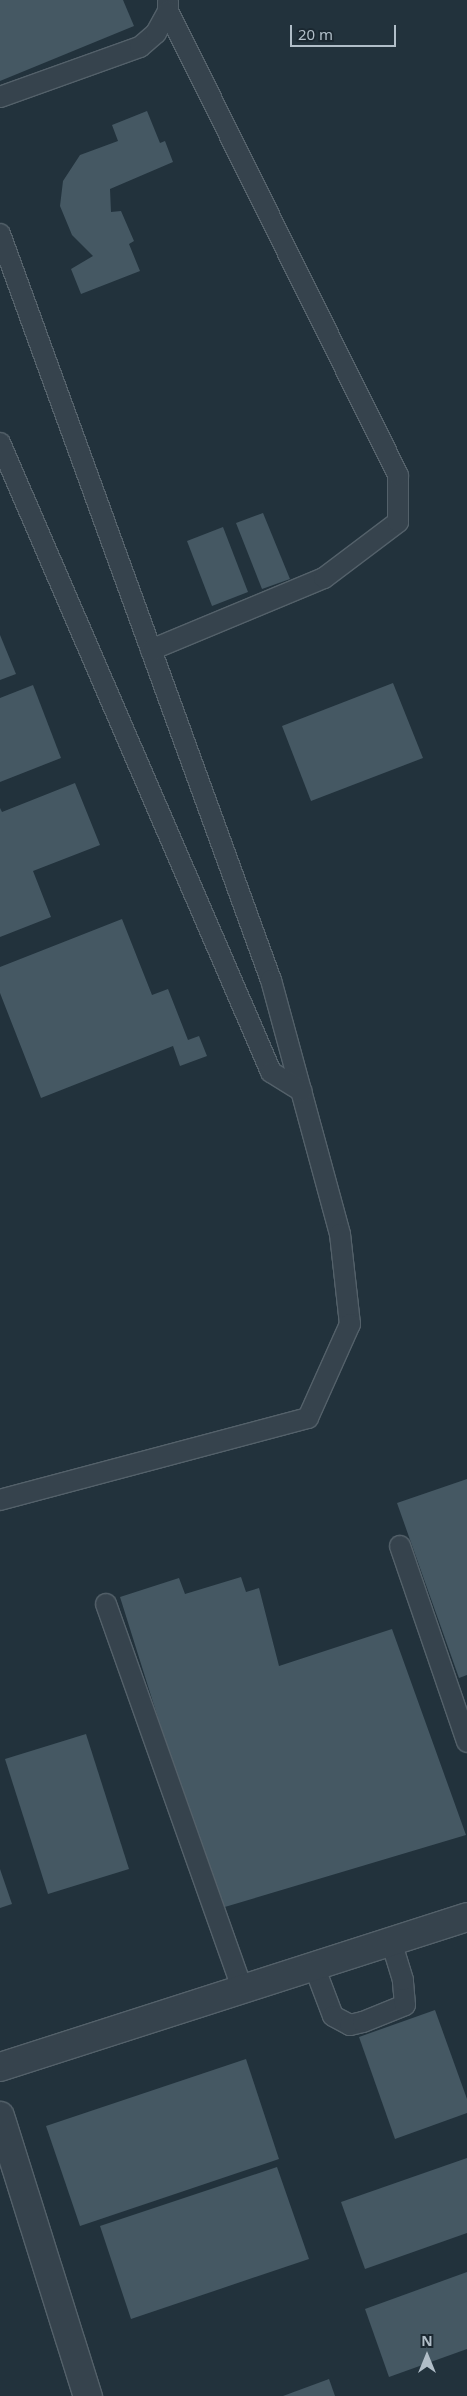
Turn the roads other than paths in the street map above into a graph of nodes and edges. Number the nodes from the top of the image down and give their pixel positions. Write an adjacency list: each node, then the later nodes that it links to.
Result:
1 (168, 6): 2 (lane); 5 (lane)
2 (0, 97)
3 (0, 234): 5 (lane)
4 (0, 443): 6 (lane)
5 (151, 650): 6 (lane)
6 (301, 1091): 7 (lane)
7 (0, 1500)
8 (400, 1546): 10 (lane)
9 (106, 1604): 14 (lane)
10 (467, 1742)
11 (467, 1917): 12 (street)
12 (391, 1941): 13 (street); 13 (lane)
13 (314, 1966): 14 (street)
14 (242, 1989): 15 (street)
15 (0, 2067)
16 (0, 2116): 17 (street)
17 (88, 2396)

